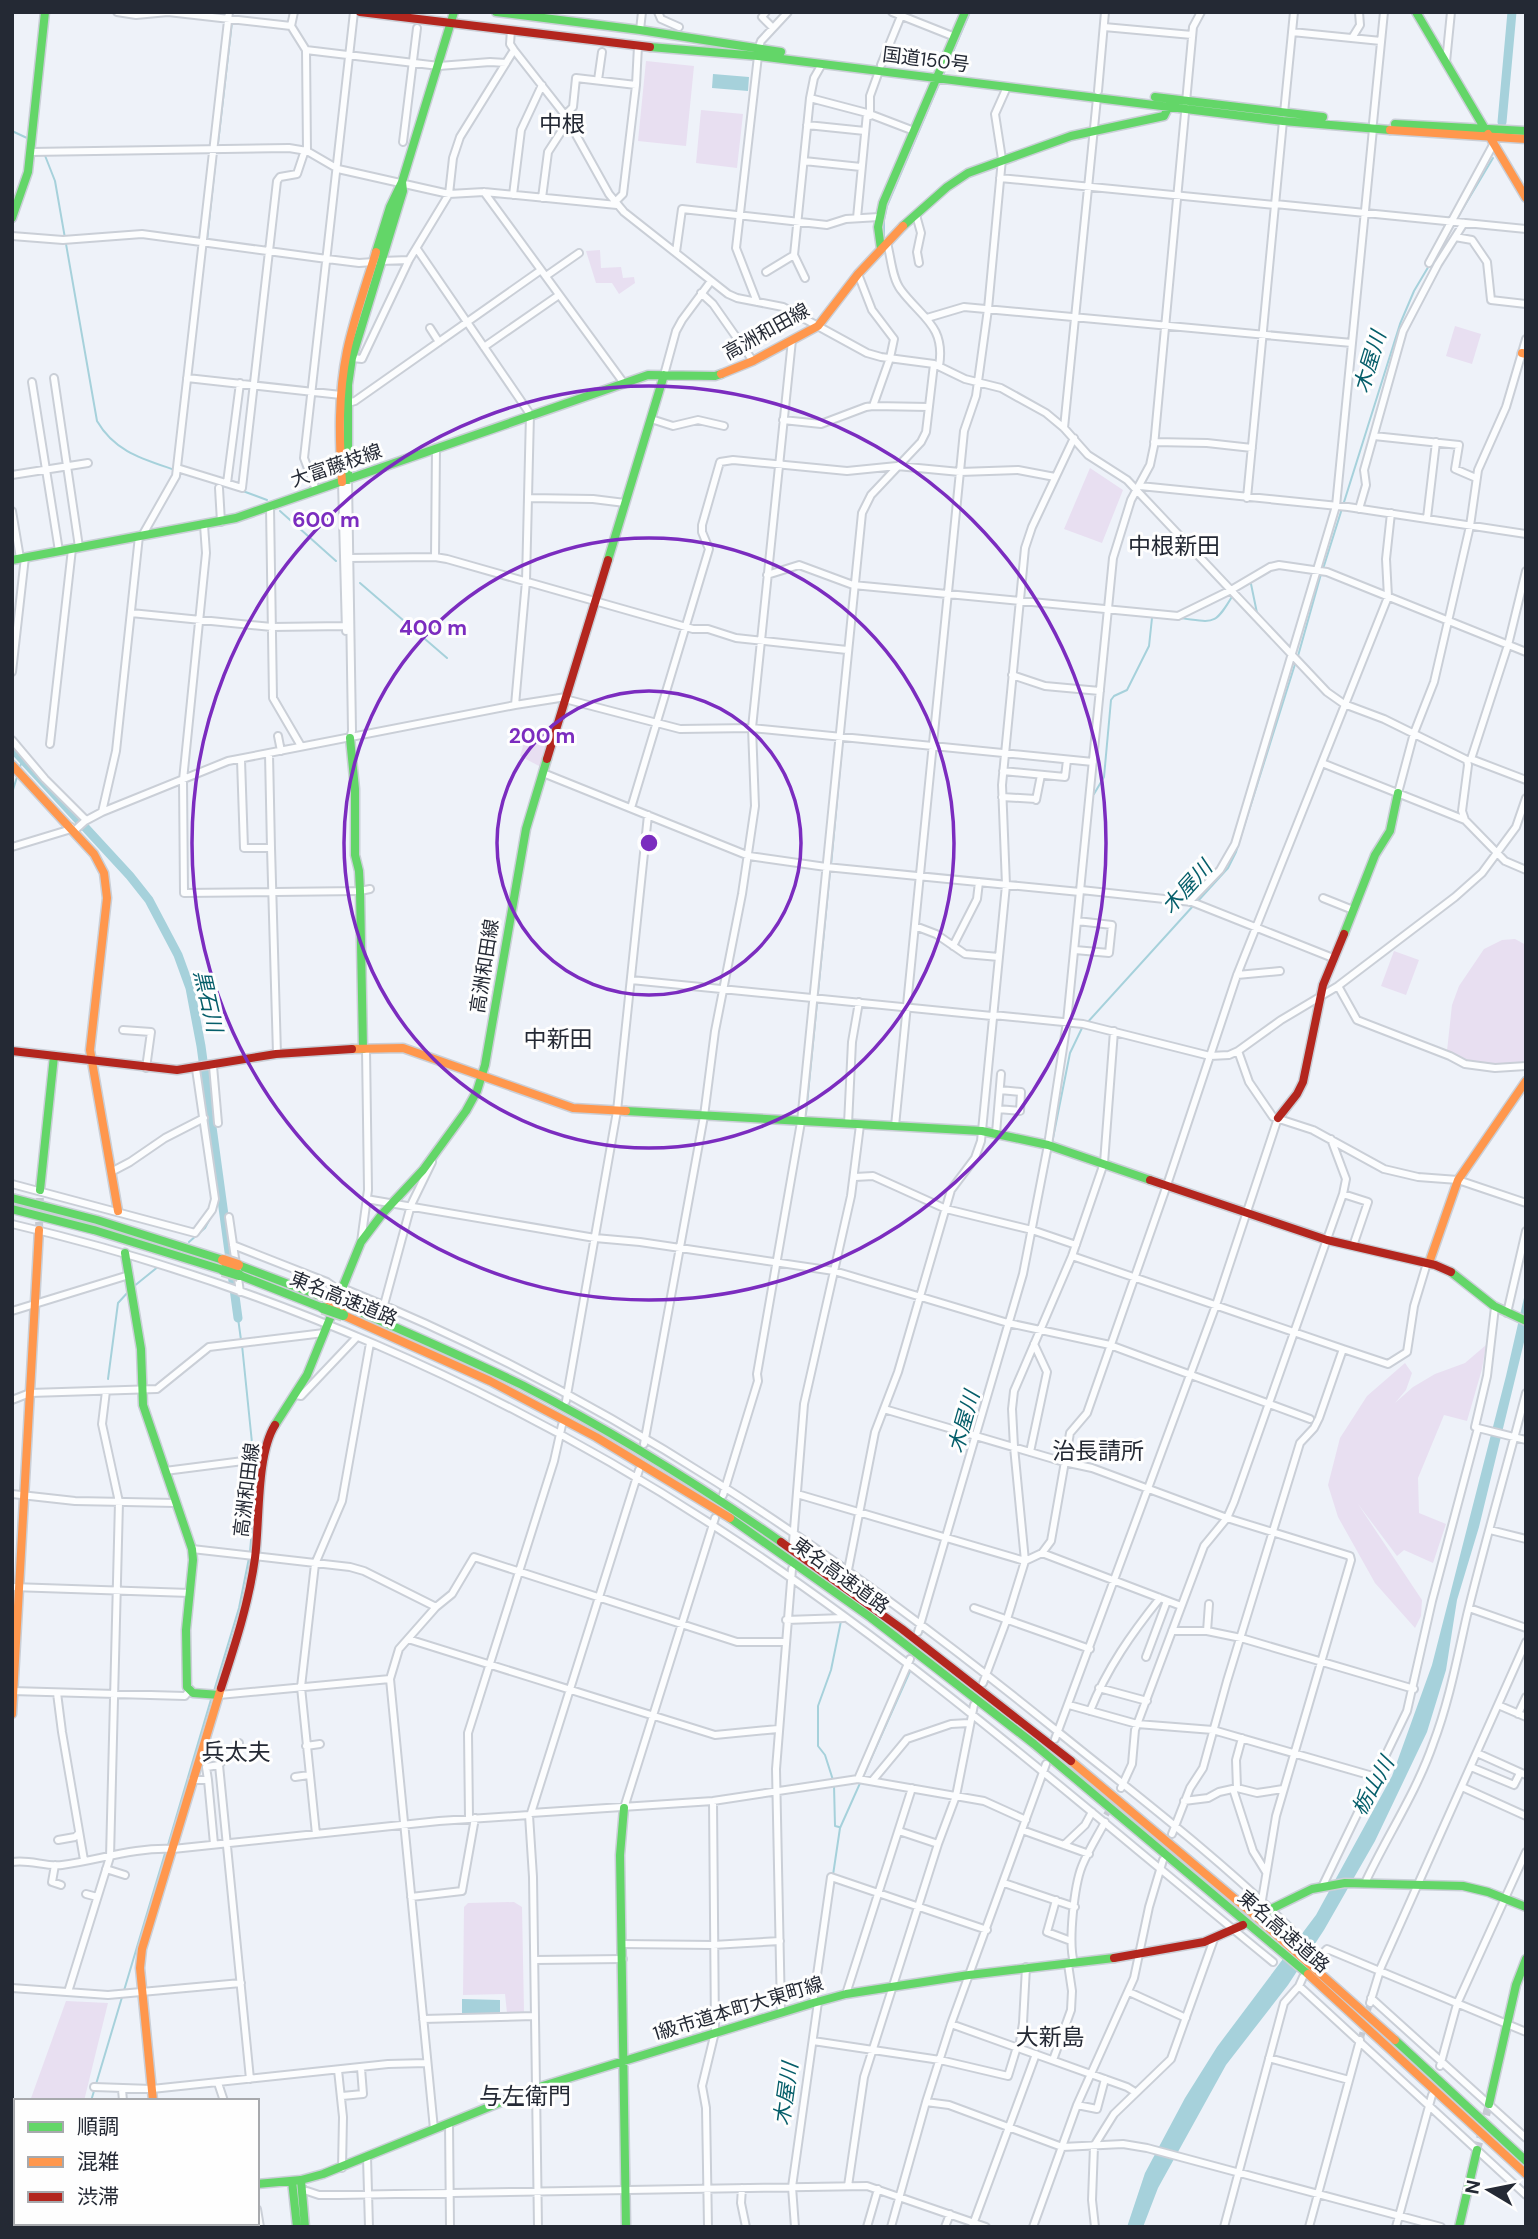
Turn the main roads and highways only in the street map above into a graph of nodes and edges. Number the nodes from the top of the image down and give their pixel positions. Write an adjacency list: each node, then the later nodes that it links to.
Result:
1 (45, 12): 18 (main road)
2 (360, 12): 7 (main road, 国道150号)
3 (496, 12): 6 (main road, 国道150号)
4 (965, 12): 10 (main road)
5 (1416, 12): 15 (main road)
6 (531, 14): 8 (main road, 国道150号)
7 (454, 17): 8 (main road, 国道150号); 20 (main road)
8 (758, 53): 9 (main road, 国道150号); 9 (main road, 国道150号)
9 (880, 68): 10 (main road, 国道150号)
10 (937, 75): 11 (main road, 国道150号); 11 (main road, 国道150号); 19 (main road)
11 (1097, 94): 12 (main road, 国道150号); 13 (main road, 国道150号)
12 (1185, 105): 13 (main road, 国道150号); 15 (main road, 国道150号)
13 (1170, 106): 19 (main road, 高洲和田線)
14 (1526, 131): 15 (main road)
15 (1489, 137): 16 (main road); 17 (main road)
16 (1526, 139)
17 (1526, 198)
18 (12, 218)
19 (884, 246): 21 (main road, 高洲和田線)
20 (377, 262): 22 (main road); 22 (main road)
21 (664, 375): 23 (main road, 大富藤枝線); 32 (main road, 高洲和田線)
22 (344, 399): 23 (main road)
23 (345, 481): 24 (main road, 大富藤枝線)
24 (19, 558)
25 (350, 738): 28 (main road)
26 (12, 765): 31 (main road)
27 (1398, 793): 34 (main road)
28 (364, 1049): 31 (main road); 32 (main road)
29 (12, 1051): 30 (main road)
30 (54, 1056): 31 (main road); 35 (main road)
31 (92, 1061): 38 (main road)
32 (482, 1076): 41 (main road); 47 (main road, 高洲和田線)
33 (1526, 1081): 41 (main road)
34 (1278, 1118)
35 (40, 1190)
36 (12, 1198): 42 (main road, 東名高速道路)
37 (12, 1209): 42 (main road, 東名高速道路)
38 (118, 1211)
39 (39, 1230): 45 (main road)
40 (125, 1253): 47 (main road)
41 (1428, 1263): 44 (main road)
42 (223, 1265): 43 (main road, 東名高速道路, bridge); 43 (main road, 東名高速道路, bridge)
43 (345, 1311): 54 (main road, 東名高速道路)
44 (1526, 1321)
45 (15, 1588): 46 (main road)
46 (13, 1691): 48 (main road)
47 (219, 1695): 56 (main road, 高洲和田線)
48 (12, 1714)
49 (624, 1808): 55 (main road)
50 (1265, 1907): 51 (main road)
51 (1526, 1908)
52 (1238, 1927): 55 (main road, 1級市道本町大東町線)
53 (1526, 1959): 57 (main road)
54 (1308, 1968): 59 (main road, 東名高速道路); 60 (main road, 東名高速道路)
55 (625, 2060): 61 (main road, 1級市道本町大東町線); 65 (main road)
56 (153, 2095)
57 (1489, 2104)
58 (1477, 2150): 66 (main road)
59 (1526, 2161)
60 (1526, 2174)
61 (296, 2180): 62 (main road, 1級市道本町大東町線); 63 (main road); 64 (main road)
62 (259, 2185)
63 (297, 2227)
64 (306, 2227)
65 (626, 2227)
66 (1460, 2227)

